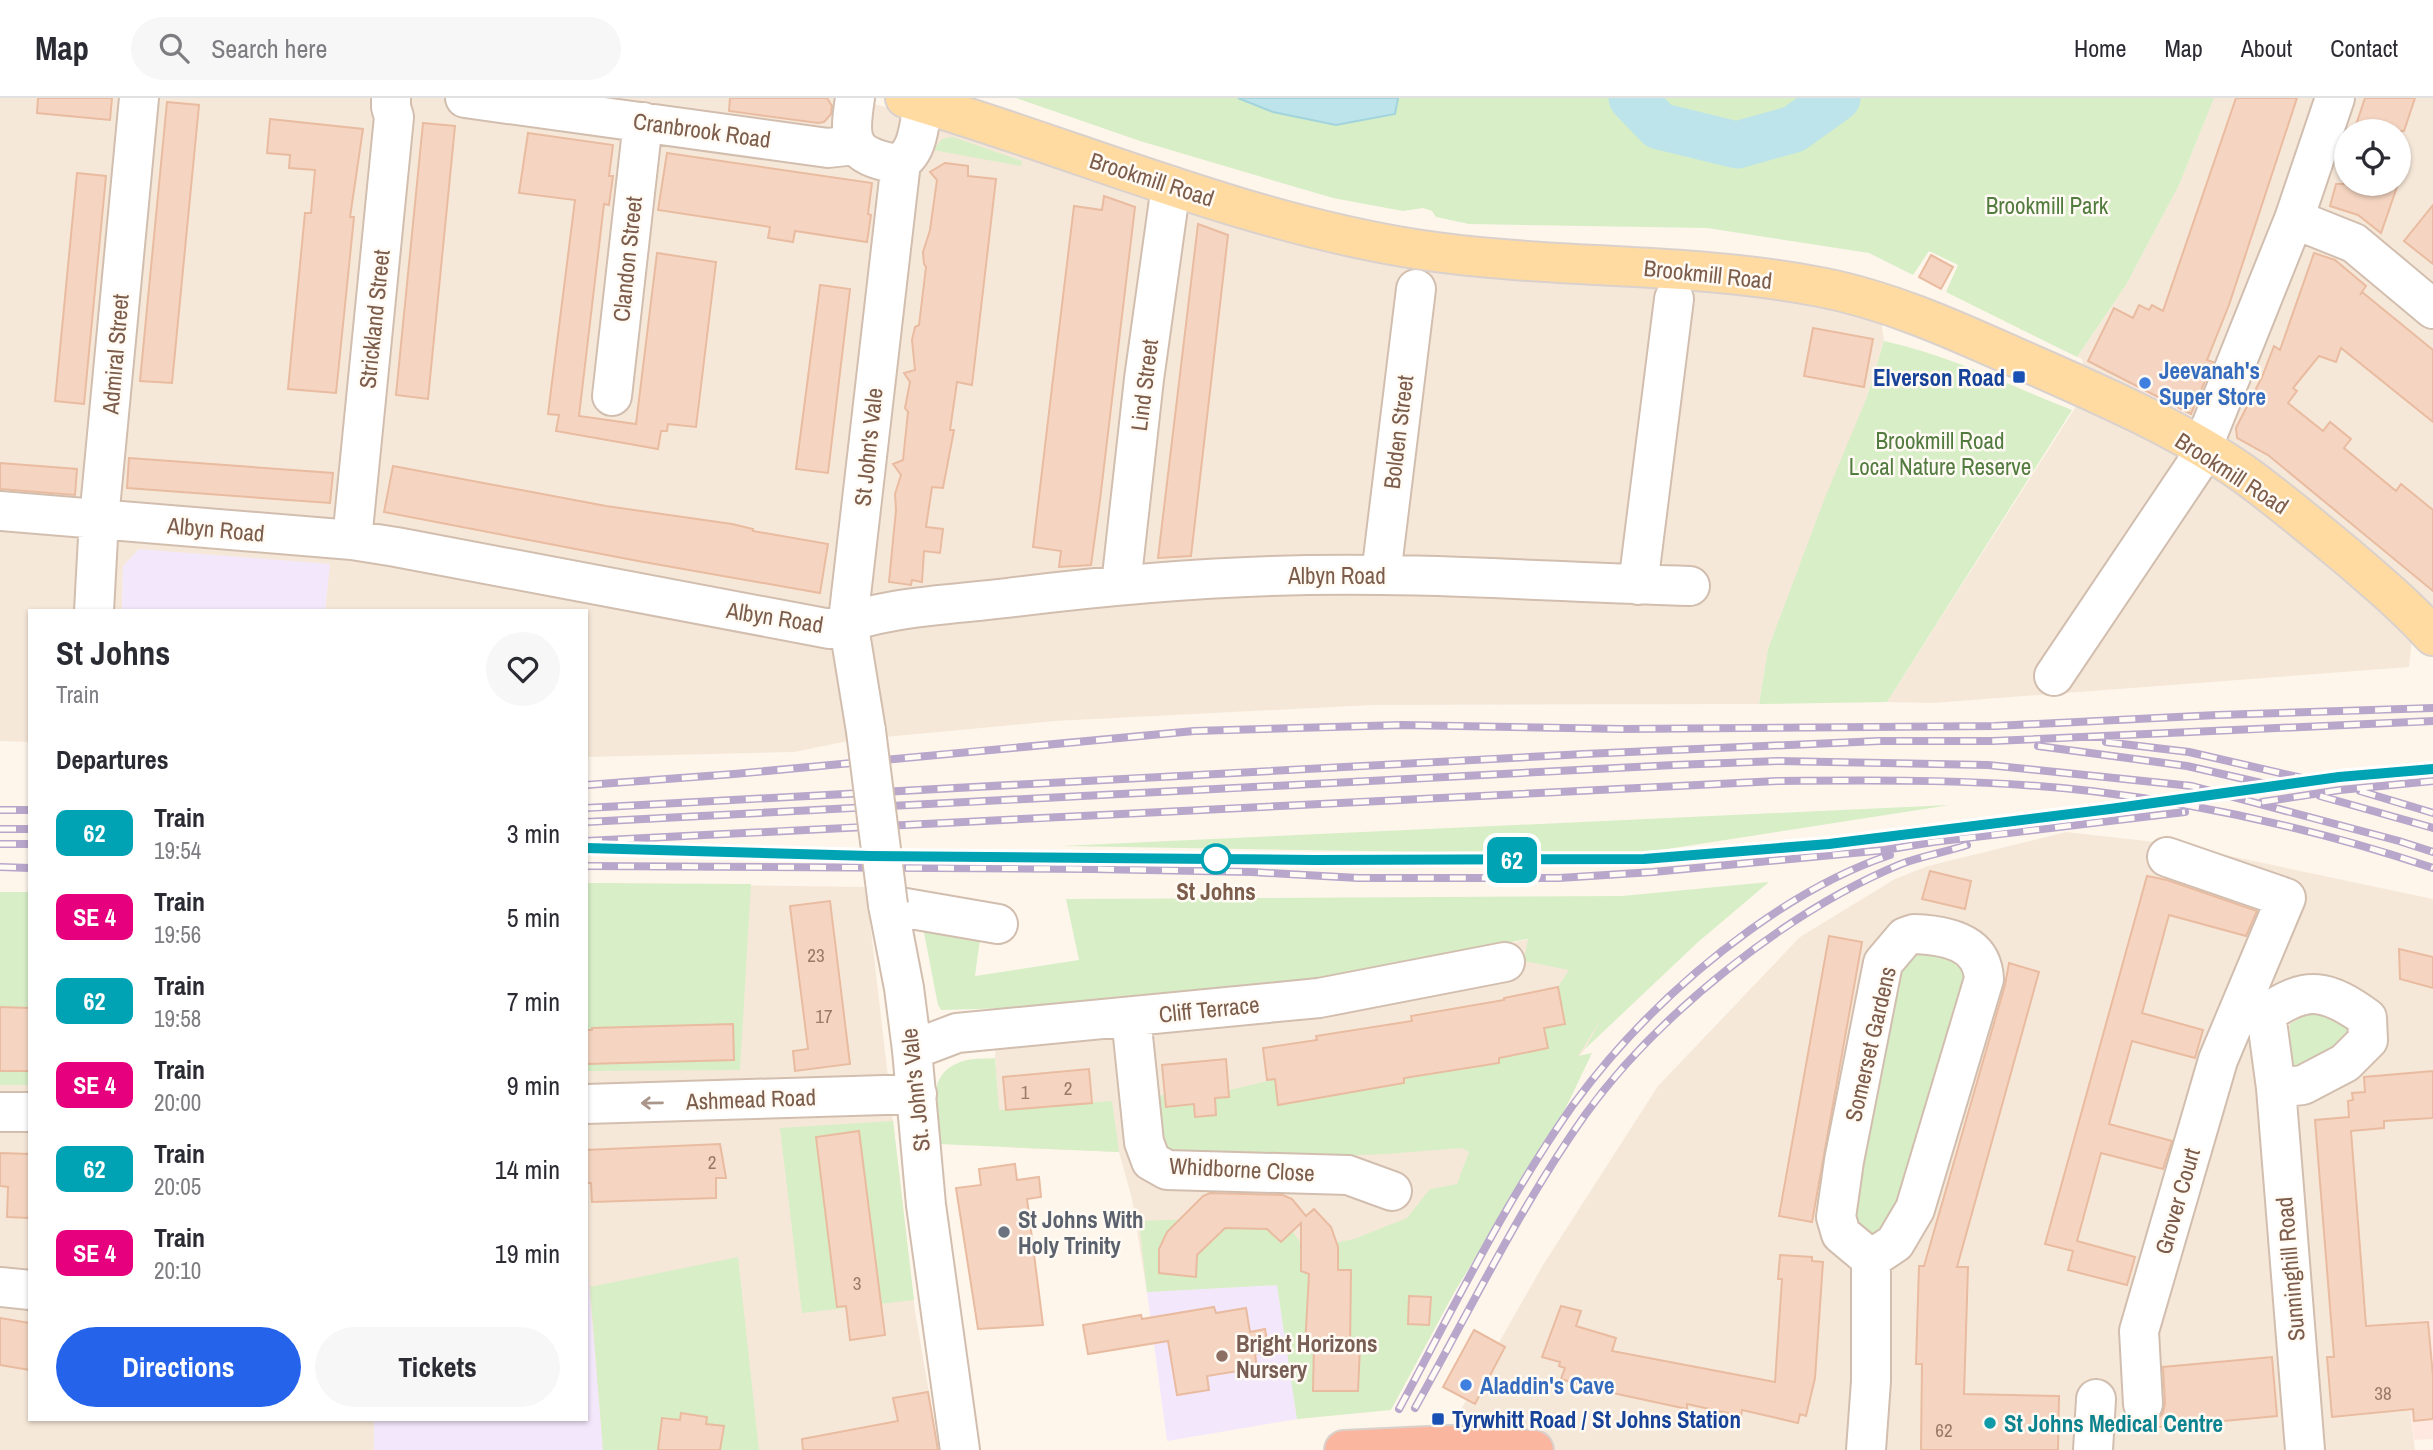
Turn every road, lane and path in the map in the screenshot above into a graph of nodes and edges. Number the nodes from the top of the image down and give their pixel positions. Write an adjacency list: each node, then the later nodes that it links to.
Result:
1 (139, 98): 18 (street, Admiral Street)
2 (465, 98): 7 (street, Cranbrook Road)
3 (855, 98): 8 (street)
4 (2335, 98): 11 (street)
5 (914, 101): 9 (street, St John's Vale); 10 (main road, Brookmill Road)
6 (393, 107): 19 (street, Strickland Street)
7 (643, 122): 8 (street, Cranbrook Road); 15 (street, Clandon Street)
8 (855, 142): 9 (street)
9 (901, 162): 25 (street, St John's Vale)
10 (1171, 186): 16 (main road, Brookmill Road); 21 (street, Lind Street)
11 (2294, 219): 14 (street); 16 (street)
12 (1416, 289): 20 (street, Bolden Street)
13 (1674, 299): 22 (street)
14 (2433, 309)
15 (612, 396)
16 (2203, 449): 26 (main road, Brookmill Road); 27 (street)
17 (0, 511): 18 (street, Albyn Road)
18 (99, 520): 19 (street, Albyn Road); 24 (street, Admiral Street)
19 (352, 541): 25 (street, Albyn Road)
20 (1381, 575): 21 (street, Albyn Road); 22 (street, Albyn Road)
21 (1121, 585): 25 (street, Albyn Road)
22 (1638, 585): 23 (street, Albyn Road)
23 (1690, 586)
24 (94, 609)
25 (848, 621): 28 (street, St John's Vale)
26 (2433, 636)
27 (2054, 676)
28 (866, 731): 30 (street, St. John's Vale, bridge)
29 (2166, 857): 33 (street, Grover Court)
30 (888, 905): 31 (street); 35 (street, St. John's Vale)
31 (998, 924)
32 (1505, 962): 34 (street, Cliff Terrace)
33 (2254, 1009): 36 (street, Sunninghill Road); 36 (street); 46 (street, Grover Court)
34 (1132, 1017): 35 (street, Cliff Terrace); 41 (street, Whidborne Close)
35 (912, 1049): 37 (street, St. John's Vale)
36 (2276, 1088): 52 (street, Sunninghill Road)
37 (916, 1094): 38 (street, Ashmead Road, one-way to 38); 48 (street, St. John's Vale)
38 (588, 1104)
39 (0, 1112): 40 (street)
40 (28, 1112)
41 (1392, 1191)
42 (1871, 1259): 42 (street, Somerset Gardens); 50 (street)
43 (0, 1287): 44 (street)
44 (28, 1290)
45 (2096, 1399): 51 (street)
46 (2143, 1404)
47 (1378, 1448): 49 (highway)
48 (960, 1450)
49 (1534, 1450)
50 (1866, 1450)
51 (2093, 1450)
52 (2305, 1450)

